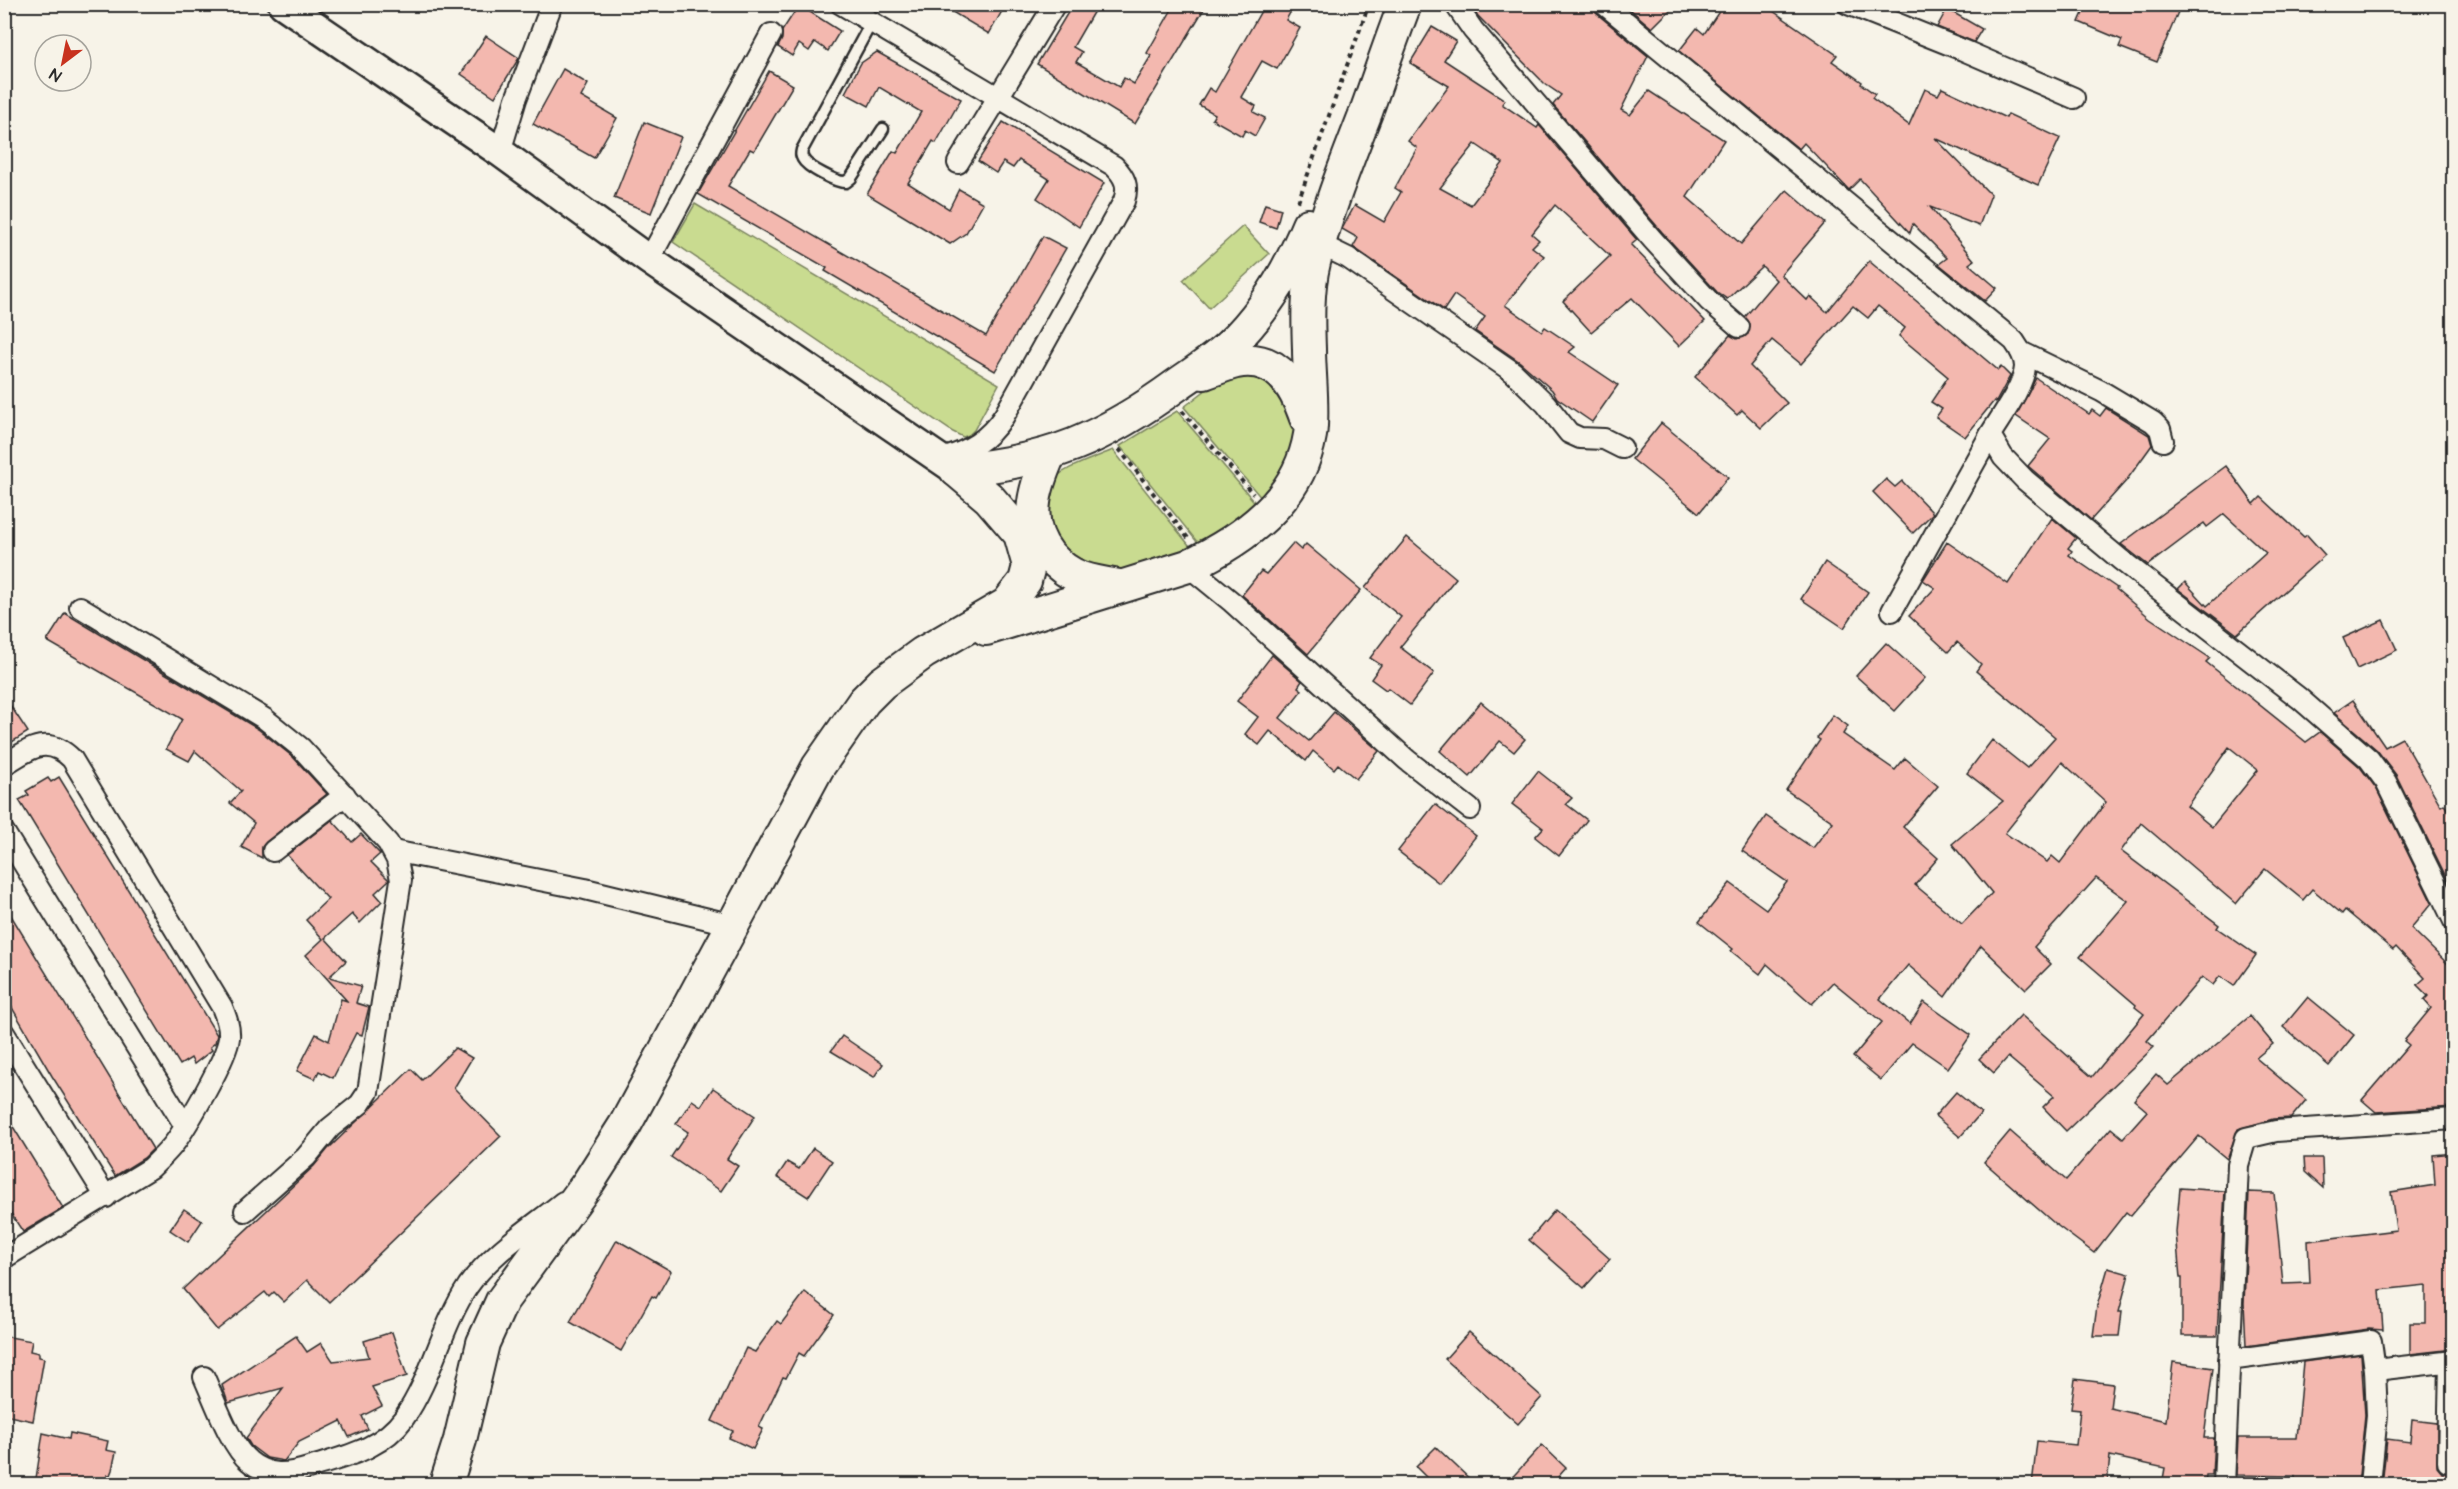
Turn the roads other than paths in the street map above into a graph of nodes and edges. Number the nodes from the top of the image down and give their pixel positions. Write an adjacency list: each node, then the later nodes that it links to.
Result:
1 (283, 4): 10 (street)
2 (552, 4): 16 (street)
3 (841, 4): 11 (street)
4 (1055, 4): 14 (street)
5 (1390, 4): 18 (main road)
6 (1405, 4): 18 (main road)
7 (1455, 4): 20 (street)
8 (1604, 4): 21 (street)
9 (1848, 4): 13 (street)
10 (312, 15): 16 (street)
11 (871, 23): 14 (street); 15 (lane)
12 (771, 34): 19 (street)
13 (2074, 98)
14 (998, 99): 17 (street); 28 (street)
15 (884, 129)
16 (500, 152): 19 (street)
17 (958, 163)
18 (1306, 231): 22 (main road); 23 (main road); 26 (street)
19 (649, 260): 28 (street)
20 (1739, 327)
21 (2021, 352): 24 (street); 25 (street)
22 (1176, 386): 23 (main road); 27 (main road)
23 (1311, 433): 30 (main road)
24 (1990, 435): 33 (street); 41 (street)
25 (2163, 441)
26 (1623, 448)
27 (1049, 455): 28 (main road); 29 (main road)
28 (949, 465): 29 (main road)
29 (1027, 530): 31 (main road); 34 (main road)
30 (1196, 562): 31 (main road); 37 (street)
31 (1119, 586): 34 (main road)
32 (80, 607): 36 (street)
33 (1892, 611)
34 (945, 642): 42 (main road)
35 (4, 765): 45 (street)
36 (345, 795): 39 (street); 40 (street)
37 (1470, 808)
38 (4, 832): 45 (street)
39 (273, 851)
40 (393, 851): 42 (street); 48 (street)
41 (2454, 921)
42 (733, 925): 46 (main road)
43 (4, 1033): 47 (street)
44 (2454, 1119): 50 (street)
45 (185, 1126): 47 (street)
46 (588, 1183): 53 (street); 55 (main road)
47 (106, 1197): 49 (street)
48 (245, 1211)
49 (4, 1258)
50 (2229, 1360): 52 (street); 56 (street)
51 (2452, 1361): 52 (street); 54 (street)
52 (2374, 1370): 57 (street)
53 (204, 1377)
54 (2448, 1462)
55 (447, 1485)
56 (2224, 1485)
57 (2370, 1485)

